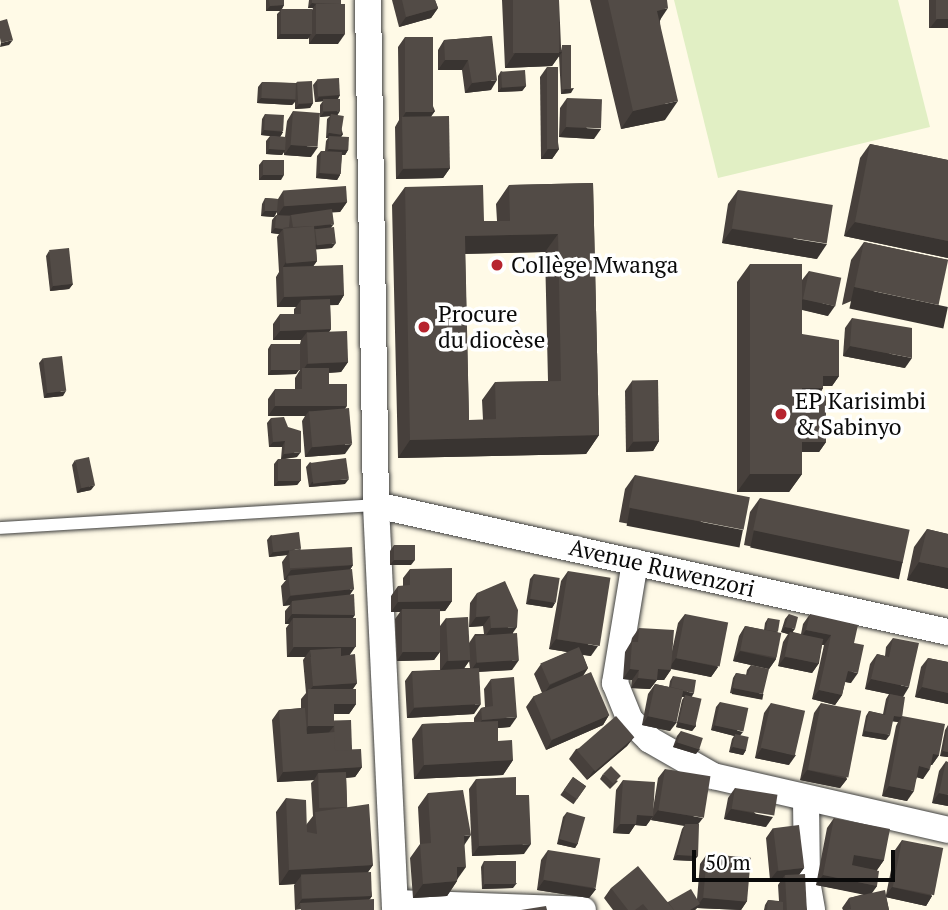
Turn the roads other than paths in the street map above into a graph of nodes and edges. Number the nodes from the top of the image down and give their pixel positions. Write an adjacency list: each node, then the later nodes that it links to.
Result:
1 (368, 0): 2 (street)
2 (376, 505): 3 (lane); 4 (street, Avenue Ruwenzori); 8 (street)
3 (0, 528)
4 (635, 562): 5 (street, Avenue Ruwenzori); 6 (street)
5 (948, 632)
6 (806, 800): 7 (street); 11 (street)
7 (948, 830)
8 (395, 907): 9 (street)
9 (441, 907): 10 (street)
10 (583, 910)
11 (812, 910)

